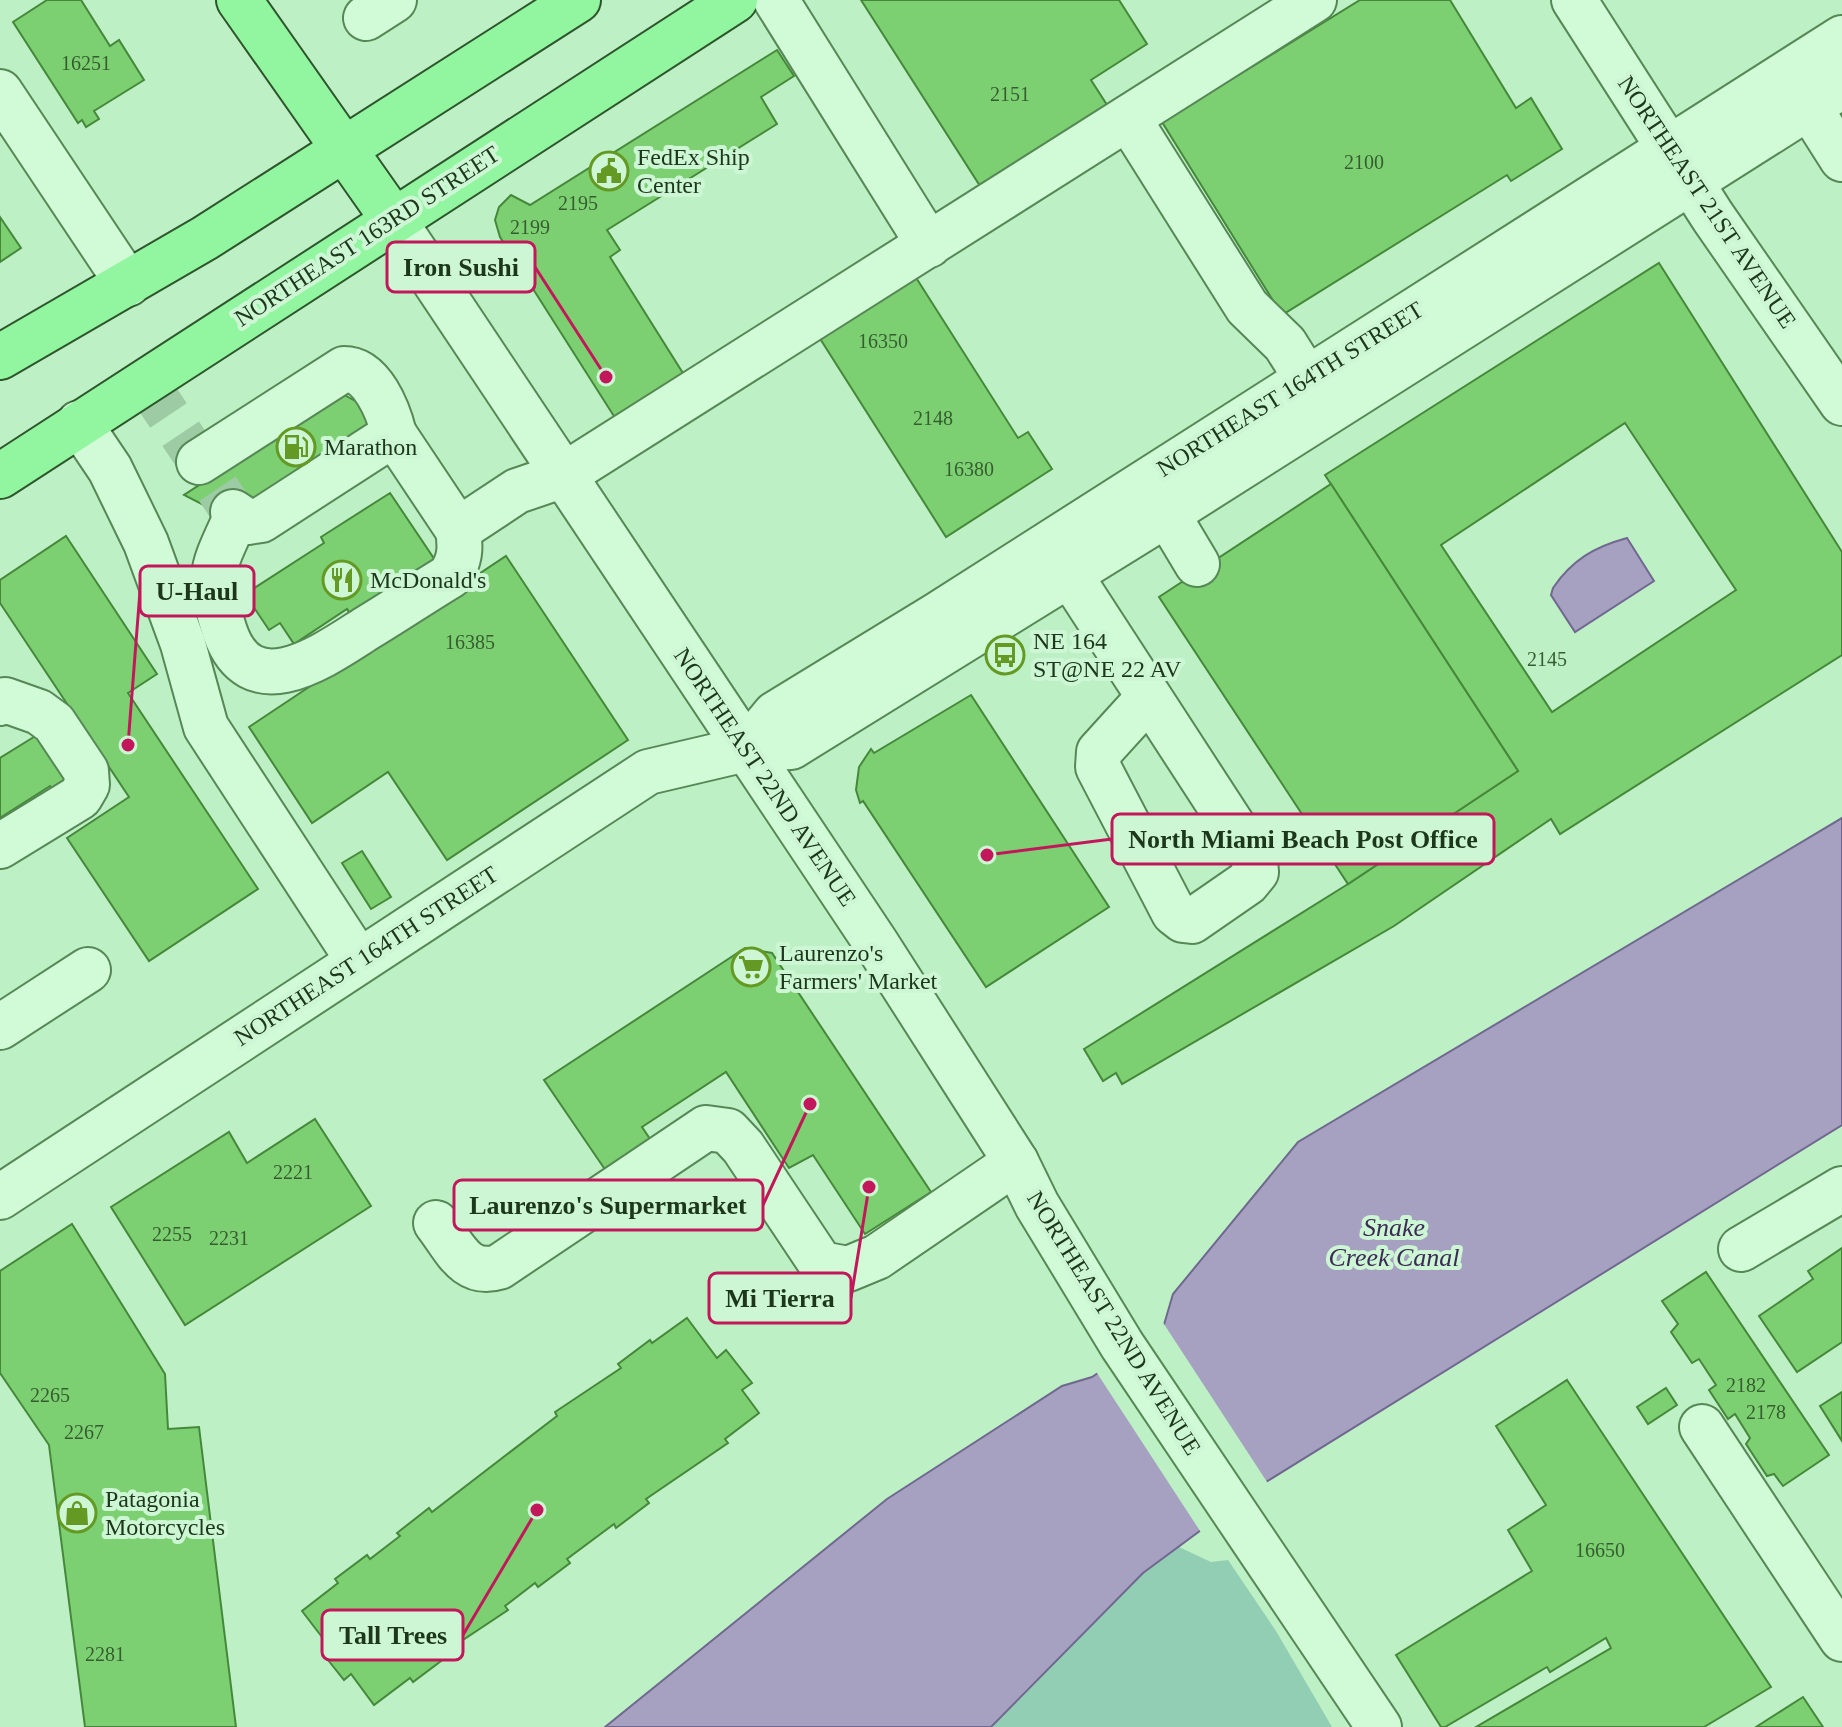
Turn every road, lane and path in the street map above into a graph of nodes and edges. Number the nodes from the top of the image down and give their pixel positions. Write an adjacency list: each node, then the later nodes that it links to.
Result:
1 (239, 0): 11 (main road, NORTHEAST 22ND AVENUE)
2 (735, 0): 14 (main road, NORTHEAST 163RD STREET)
3 (776, 0): 15 (street)
4 (1314, 0): 10 (street)
5 (1574, 0): 13 (street, NORTHEAST 21ST AVENUE)
6 (568, 3): 11 (main road)
7 (1842, 38): 13 (street, NORTHEAST 164TH STREET)
8 (0, 92): 16 (street)
9 (1826, 96): 12 (street); 13 (street, NORTHEAST 164TH STREET)
10 (1128, 118): 15 (street); 18 (street)
11 (342, 150): 14 (main road, NORTHEAST 22ND AVENUE); 16 (main road)
12 (1842, 159)
13 (1680, 166): 18 (street, NORTHEAST 164TH STREET); 19 (street, NORTHEAST 21ST AVENUE); 25 (street, NORTHEAST 164TH STREET)
14 (393, 219): 20 (main road, NORTHEAST 163RD STREET); 23 (street, NORTHEAST 22ND AVENUE)
15 (929, 245): 23 (street)
16 (128, 284): 17 (main road)
17 (0, 357)
18 (1307, 379): 31 (street, NORTHEAST 164TH STREET)
19 (1842, 403)
20 (79, 423): 24 (main road, NORTHEAST 163RD STREET); 33 (street)
21 (394, 434): 22 (street); 26 (street); 26 (street)
22 (199, 462)
23 (564, 475): 26 (street); 31 (street, NORTHEAST 22ND AVENUE)
24 (0, 476)
25 (1167, 514): 27 (street); 28 (street, NORTHEAST 164TH STREET)
26 (458, 530)
27 (1197, 564)
28 (1068, 572): 29 (street); 31 (street, NORTHEAST 164TH STREET)
29 (1148, 698): 29 (street)
30 (0, 703): 32 (street)
31 (746, 749): 33 (street, NORTHEAST 164TH STREET); 36 (street, NORTHEAST 22ND AVENUE)
32 (0, 846)
33 (358, 960): 38 (street, NORTHEAST 164TH STREET)
34 (88, 970): 35 (street)
35 (0, 1027)
36 (1016, 1162): 39 (street); 43 (street, NORTHEAST 22ND AVENUE)
37 (1842, 1189): 40 (street)
38 (0, 1197)
39 (436, 1223)
40 (1741, 1249)
41 (1702, 1427): 42 (street)
42 (1842, 1639)
43 (1379, 1727)

